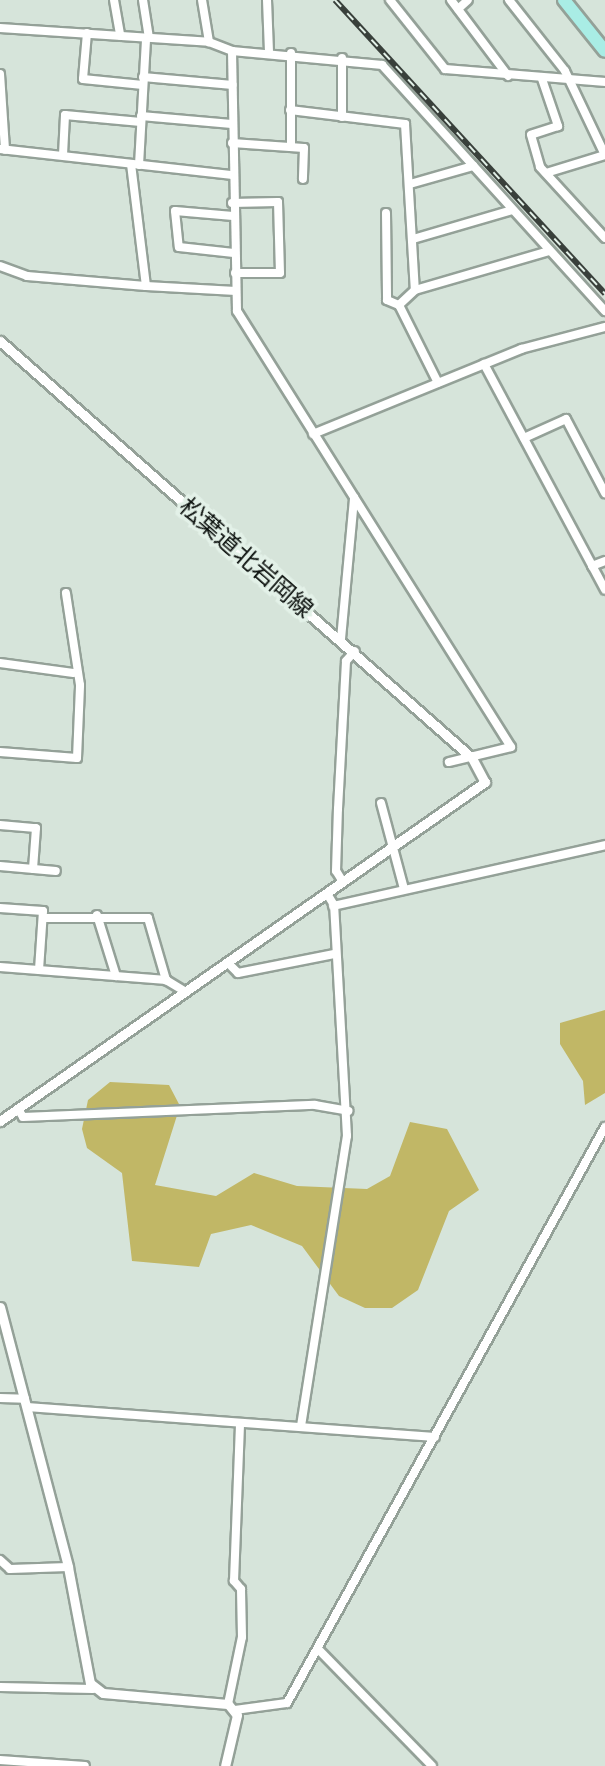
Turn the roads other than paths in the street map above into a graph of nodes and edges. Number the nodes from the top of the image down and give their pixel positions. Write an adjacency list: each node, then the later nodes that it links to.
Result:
1 (114, 0): 14 (street)
2 (143, 0): 15 (street)
3 (202, 0): 16 (street)
4 (267, 0): 19 (street)
5 (390, 0): 23 (street)
6 (451, 0): 11 (street)
7 (468, 0): 11 (street)
8 (509, 0): 25 (street)
9 (564, 0): 10 (street); 17 (main road)
10 (571, 0)
11 (458, 9): 23 (street)
12 (0, 28): 13 (street)
13 (87, 33): 14 (street); 26 (street)
14 (120, 35): 15 (street)
15 (148, 38): 16 (street); 26 (street)
16 (209, 42): 18 (street)
17 (603, 46)
18 (232, 51): 19 (street); 28 (street)
19 (269, 51): 20 (street)
20 (291, 53): 21 (street); 29 (street)
21 (342, 58): 30 (street); 39 (street)
22 (0, 74): 35 (street)
23 (508, 76): 24 (street)
24 (542, 79): 25 (street); 40 (street)
25 (566, 80): 27 (street); 37 (street)
26 (143, 81): 28 (street); 31 (street)
27 (605, 82)
28 (233, 85): 32 (street)
29 (290, 110): 30 (street); 34 (street)
30 (342, 117): 43 (street)
31 (141, 119): 32 (street); 36 (street); 38 (street)
32 (232, 124): 33 (street)
33 (232, 143): 34 (street); 41 (street)
34 (291, 147): 42 (street)
35 (2, 150): 36 (street)
36 (63, 155): 38 (street)
37 (605, 155): 40 (street)
38 (135, 164): 41 (street); 54 (street)
39 (473, 166): 43 (street); 45 (street)
40 (546, 173): 48 (street)
41 (231, 175): 44 (street)
42 (303, 179)
43 (410, 184): 49 (street)
44 (232, 203): 47 (street); 53 (street)
45 (512, 210): 49 (street); 50 (street)
46 (386, 213): 57 (street)
47 (233, 216): 51 (street); 51 (street)
48 (605, 238)
49 (413, 239): 55 (street)
50 (549, 251): 55 (street); 58 (street)
51 (234, 253): 53 (street)
52 (0, 266): 54 (street)
53 (235, 273): 56 (street)
54 (146, 286): 56 (street)
55 (415, 290): 57 (street)
56 (236, 291): 63 (street)
57 (399, 305): 62 (street)
58 (605, 311)
59 (605, 327): 61 (street)
60 (0, 341): 71 (street, 松葉道北岩岡線)
61 (484, 364): 62 (street); 64 (street)
62 (438, 383): 63 (street)
63 (313, 434): 66 (street)
64 (524, 438): 65 (street); 68 (street)
65 (605, 493)
66 (354, 498): 71 (street); 76 (street)
67 (605, 561): 68 (street)
68 (592, 566): 69 (street)
69 (605, 590)
70 (66, 593): 74 (street)
71 (341, 639): 72 (street, 松葉道北岩岡線)
72 (355, 651): 76 (street, 松葉道北岩岡線); 85 (street)
73 (0, 663): 74 (street)
74 (73, 673): 75 (street)
75 (0, 752)
76 (472, 758): 77 (street); 81 (street, 松葉道北岩岡線)
77 (449, 762)
78 (381, 803): 81 (street)
79 (0, 825): 83 (street)
80 (605, 845): 86 (street)
81 (393, 847): 85 (street); 86 (street)
82 (0, 866): 83 (street)
83 (33, 869): 84 (street)
84 (56, 871)
85 (343, 882): 87 (street)
86 (404, 889): 88 (street)
87 (327, 894): 88 (street); 93 (street)
88 (333, 906): 92 (street)
89 (0, 908): 91 (street)
90 (97, 915): 91 (street); 96 (street); 97 (street)
91 (43, 918): 95 (street)
92 (334, 954): 93 (street); 100 (street)
93 (228, 963): 98 (street)
94 (0, 967): 95 (street)
95 (39, 970): 96 (street)
96 (116, 976): 97 (street)
97 (166, 980): 98 (street)
98 (186, 992): 99 (street)
99 (18, 1109): 100 (street); 101 (street)
100 (348, 1111): 107 (street)
101 (0, 1121)
102 (605, 1127): 108 (street)
103 (0, 1307): 105 (street)
104 (0, 1398): 105 (street)
105 (26, 1403): 106 (street); 110 (street)
106 (240, 1423): 107 (street); 114 (street)
107 (301, 1426): 108 (street)
108 (435, 1437): 111 (street)
109 (0, 1560): 110 (street)
110 (68, 1567): 113 (street)
111 (318, 1649): 114 (street); 118 (street)
112 (0, 1687): 113 (street)
113 (93, 1689): 114 (street)
114 (232, 1707): 117 (street)
115 (0, 1760): 116 (street)
116 (85, 1766)
117 (225, 1766)
118 (432, 1766)

